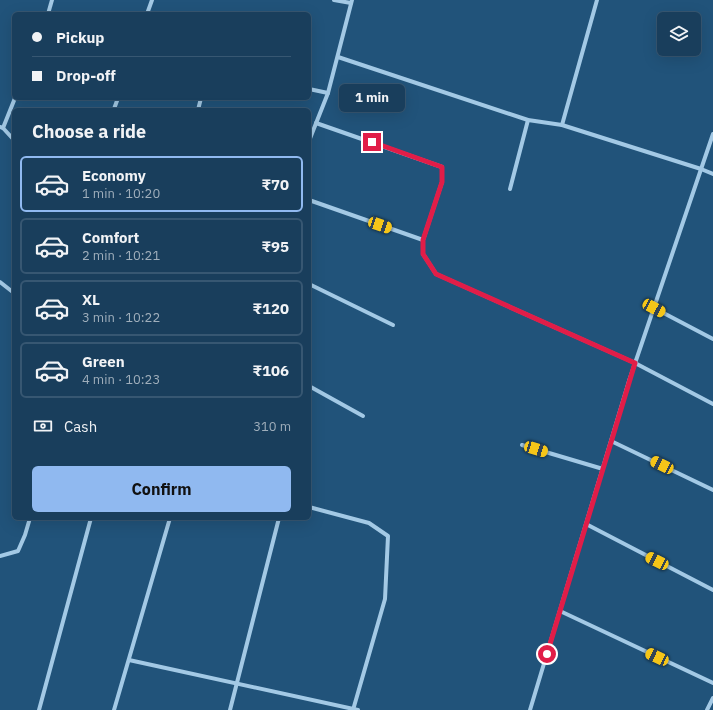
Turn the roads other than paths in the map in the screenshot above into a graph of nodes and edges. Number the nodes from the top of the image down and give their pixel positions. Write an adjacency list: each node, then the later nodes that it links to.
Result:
1 (52, 0): 6 (street)
2 (152, 0): 7 (street)
3 (334, 0): 5 (street)
4 (597, 0): 14 (street)
5 (352, 2): 8 (street)
6 (49, 12)
7 (148, 12)
8 (338, 57): 10 (street); 12 (street)
9 (311, 89): 10 (street)
10 (328, 93): 13 (street)
11 (14, 100): 15 (street)
12 (528, 120): 14 (street); 21 (street)
13 (316, 123): 17 (street); 23 (street)
14 (562, 125): 19 (street)
15 (1, 127): 18 (street)
16 (713, 134): 19 (street)
17 (311, 136)
18 (12, 138)
19 (701, 169): 20 (street); 27 (street)
20 (713, 174)
21 (510, 189)
22 (311, 201): 23 (street)
23 (423, 240): 30 (street)
24 (0, 282): 26 (street)
25 (311, 285): 28 (street)
26 (12, 291)
27 (654, 308): 29 (street); 30 (street)
28 (393, 325)
29 (713, 339)
30 (635, 363): 32 (street); 34 (street)
31 (311, 387): 33 (street)
32 (713, 404)
33 (363, 416)
34 (611, 441): 36 (street); 37 (street)
35 (522, 445): 36 (street)
36 (603, 469): 43 (street)
37 (713, 490)
38 (311, 508): 54 (street)
39 (29, 520): 44 (street)
40 (90, 520): 51 (street)
41 (169, 520): 47 (street)
42 (279, 520): 49 (street)
43 (586, 524): 45 (street); 46 (street)
44 (0, 556)
45 (713, 590)
46 (560, 611): 48 (street); 55 (street)
47 (129, 660): 49 (street); 52 (street)
48 (713, 683)
49 (238, 684): 53 (street); 54 (street)
50 (713, 698): 56 (street)
51 (39, 710)
52 (114, 710)
53 (230, 710)
54 (355, 710)
55 (530, 710)
56 (707, 710)

